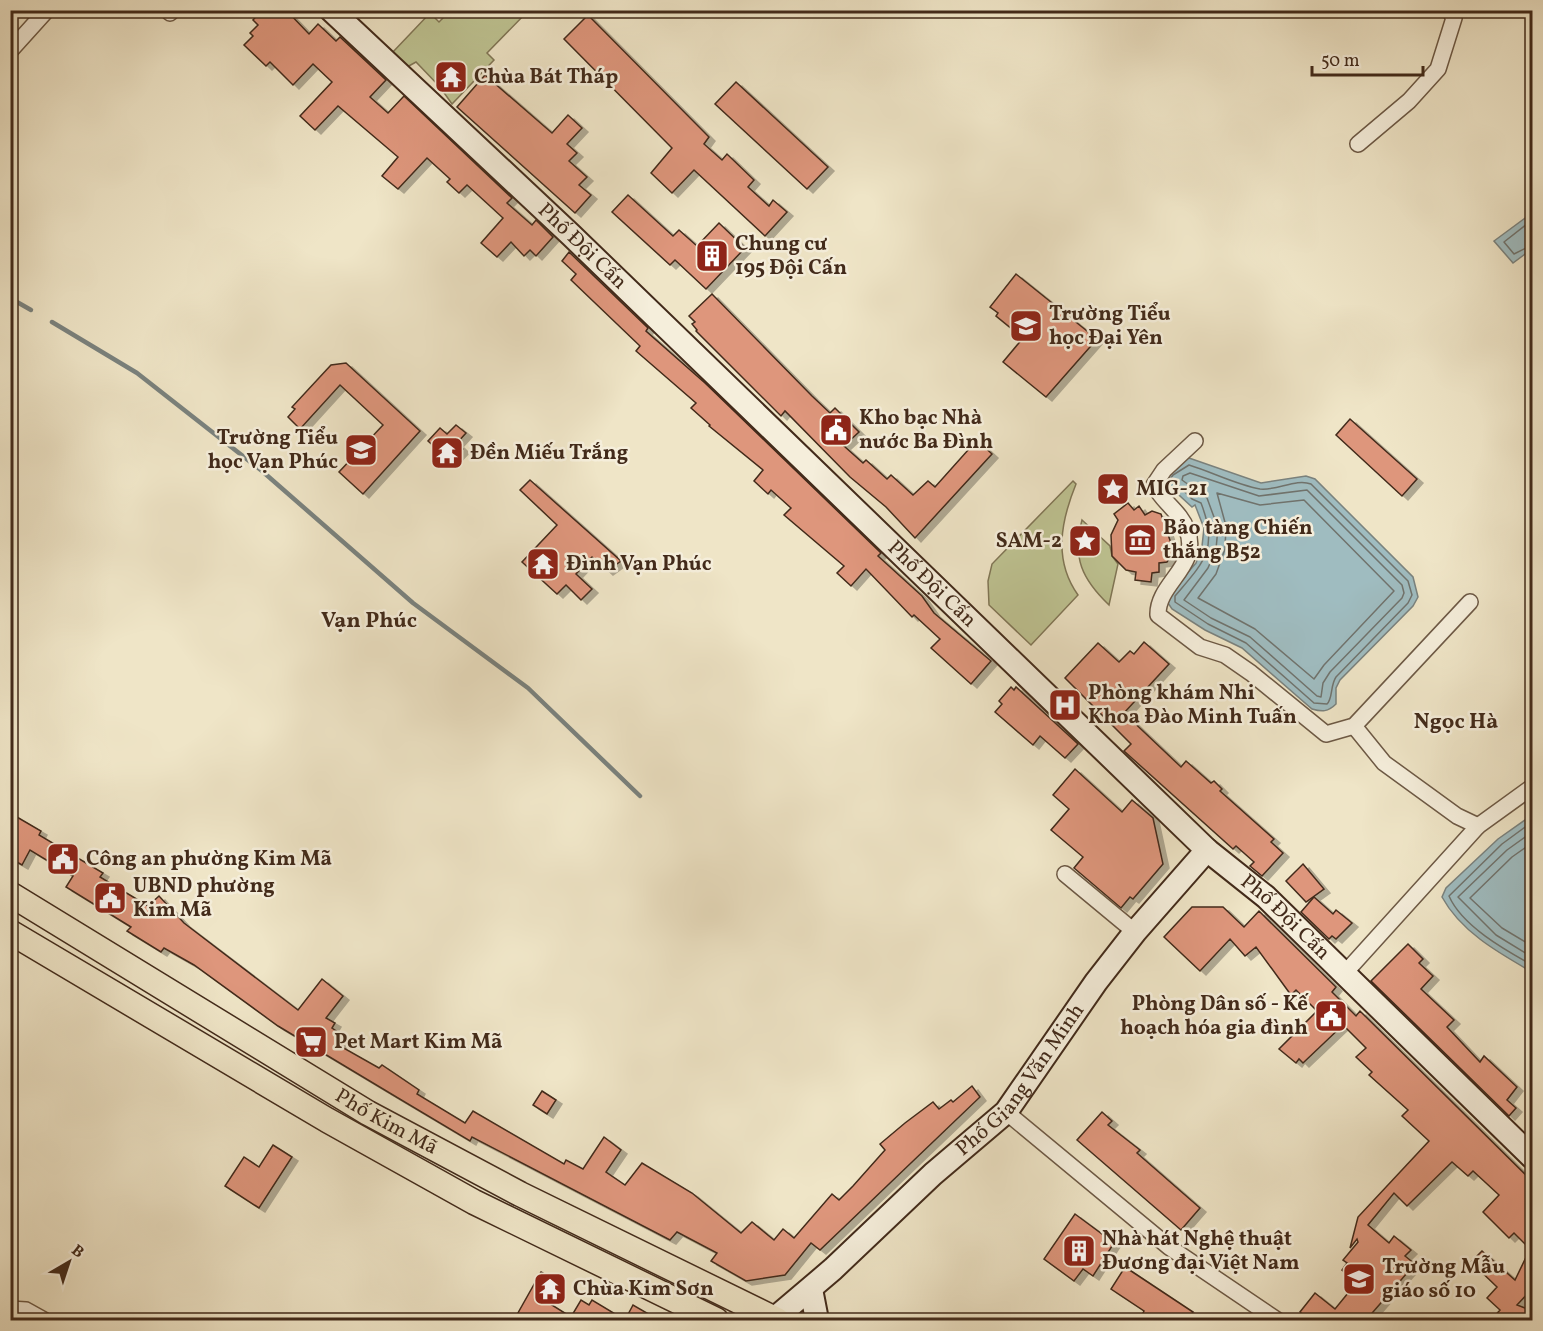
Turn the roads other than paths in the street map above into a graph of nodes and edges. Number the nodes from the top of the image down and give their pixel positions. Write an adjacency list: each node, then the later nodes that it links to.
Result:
1 (47, 10): 6 (street)
2 (167, 10): 3 (street)
3 (173, 10)
4 (332, 10): 13 (street, Phố Đội Cấn)
5 (1449, 10): 7 (street)
6 (10, 51)
7 (1358, 144)
8 (1195, 441): 10 (street)
9 (1470, 602): 10 (street)
10 (1354, 726): 12 (street)
11 (1533, 787): 12 (street)
12 (1478, 826): 18 (street)
13 (1207, 850): 17 (street, Phố Giang Văn Minh); 18 (street, Phố Đội Cấn)
14 (1065, 874): 17 (street)
15 (10, 894): 21 (main road, Phố Kim Mã)
16 (10, 932): 22 (main road, Phố Kim Mã)
17 (1135, 932): 19 (street, Phố Giang Văn Minh)
18 (1344, 974): 20 (street, Phố Đội Cấn)
19 (1006, 1112): 23 (street, Phố Giang Văn Minh); 29 (street)
20 (1533, 1157)
21 (487, 1176): 22 (main road); 27 (main road, Phố Kim Mã)
22 (474, 1202): 26 (main road, Phố Kim Mã)
23 (811, 1289): 27 (street, Phố Giang Văn Minh); 28 (street)
24 (10, 1309): 25 (street)
25 (44, 1320)
26 (716, 1320)
27 (775, 1320)
28 (817, 1320)
29 (1277, 1320)

